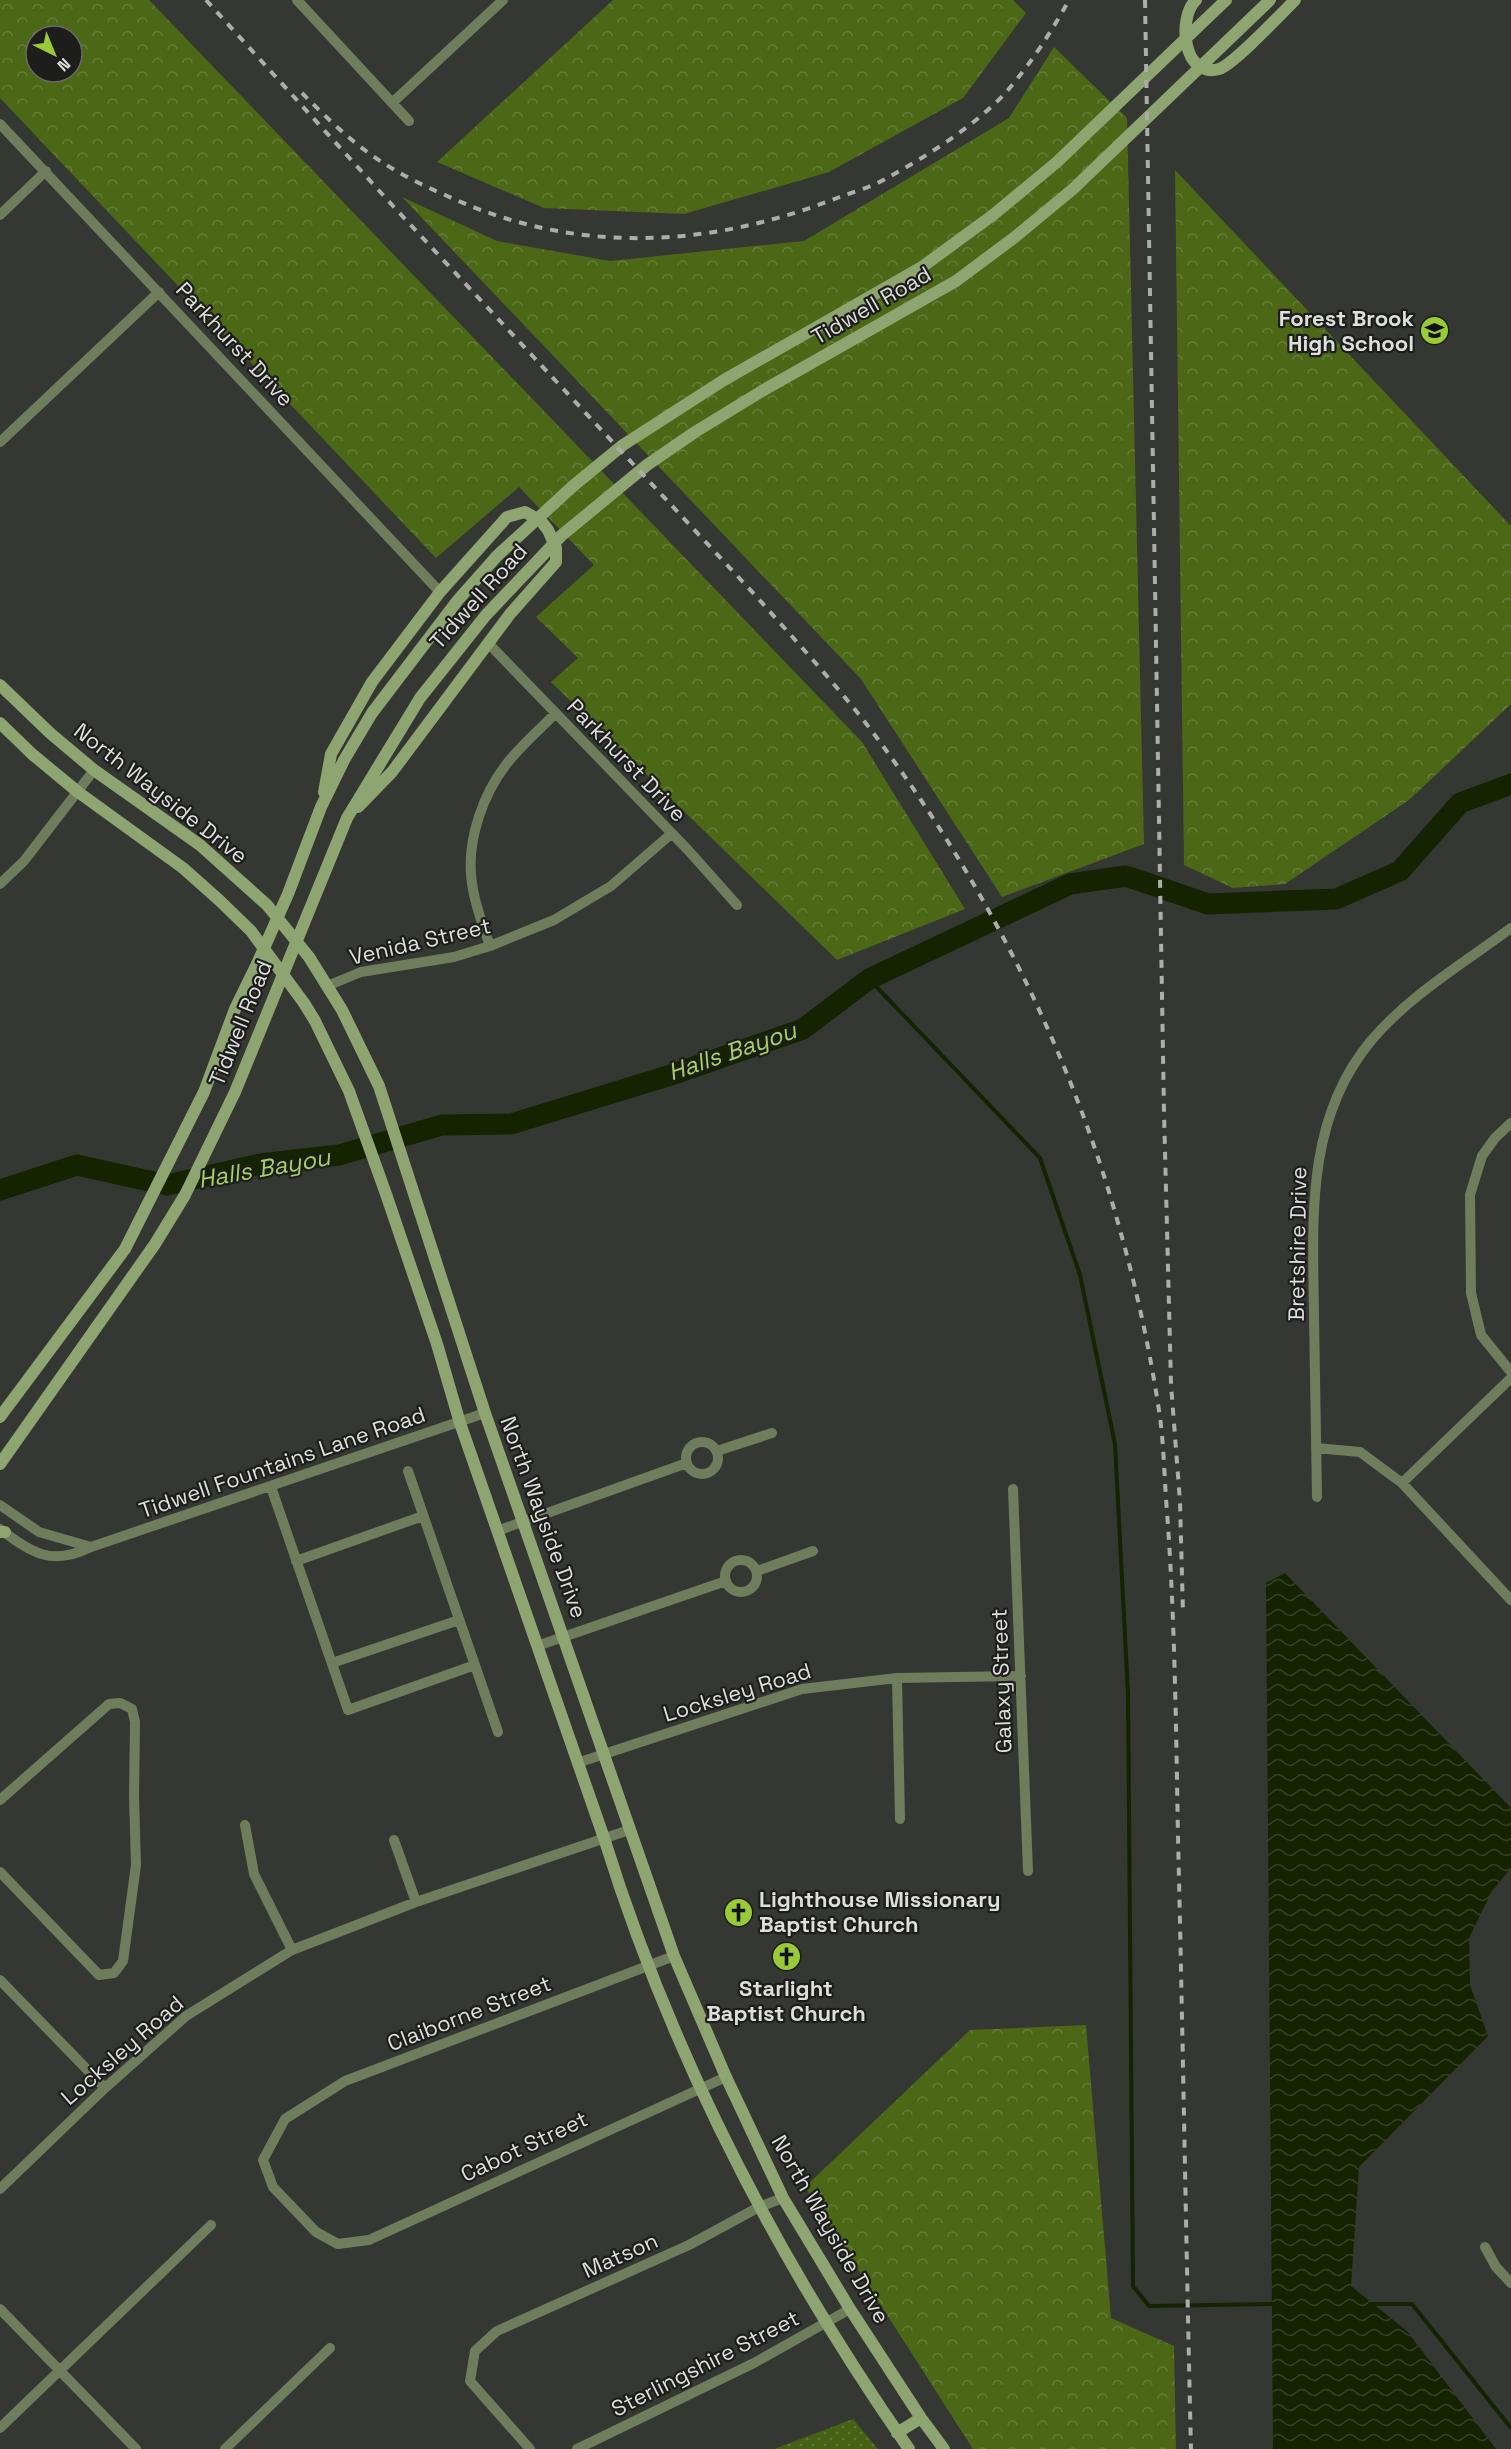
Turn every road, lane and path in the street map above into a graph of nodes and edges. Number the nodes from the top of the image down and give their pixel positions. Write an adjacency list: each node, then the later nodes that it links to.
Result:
1 (297, 0): 7 (street)
2 (503, 0): 7 (street)
3 (1196, 0): 6 (main road)
4 (1226, 0): 21 (main road, Tidwell Road)
5 (1270, 0): 22 (main road, Tidwell Road)
6 (1295, 0)
7 (392, 103): 8 (street)
8 (409, 121)
9 (0, 124): 10 (street, Parkhurst Drive)
10 (46, 171): 11 (street); 12 (street, Parkhurst Drive)
11 (0, 215)
12 (159, 292): 13 (street); 14 (street, Parkhurst Drive)
13 (0, 442)
14 (440, 592): 15 (main road); 21 (main road)
15 (488, 643): 17 (street, Parkhurst Drive); 22 (main road)
16 (0, 685): 19 (main road, North Wayside Drive)
17 (556, 713): 23 (street, Parkhurst Drive); 29 (street)
18 (0, 723): 20 (main road, North Wayside Drive)
19 (94, 770): 20 (street); 26 (main road, North Wayside Drive)
20 (78, 792): 24 (street); 30 (main road, North Wayside Drive)
21 (321, 807): 26 (main road, Tidwell Road)
22 (347, 818): 28 (main road, Tidwell Road)
23 (671, 834): 25 (street, Parkhurst Drive); 29 (street, Venida Street)
24 (0, 884)
25 (737, 905)
26 (277, 918): 28 (main road, North Wayside Drive); 30 (main road, Tidwell Road)
27 (1511, 928): 40 (street, Bretshire Drive)
28 (296, 942): 31 (main road, Tidwell Road); 32 (main road, North Wayside Drive)
29 (490, 946): 32 (street, Venida Street)
30 (263, 947): 31 (main road, North Wayside Drive); 37 (main road, Tidwell Road)
31 (282, 975): 38 (main road, North Wayside Drive); 42 (main road, Tidwell Road)
32 (327, 986): 36 (main road, North Wayside Drive)
33 (1511, 1124): 34 (street)
34 (1511, 1372)
35 (1511, 1378): 45 (street)
36 (484, 1413): 38 (street, Tidwell Fountains Lane Road); 51 (main road, North Wayside Drive)
37 (0, 1417)
38 (460, 1423): 46 (street, Tidwell Fountains Lane Road); 53 (main road, North Wayside Drive)
39 (772, 1433): 41 (street)
40 (1316, 1448): 45 (street); 48 (street, Bretshire Drive)
41 (717, 1451): 43 (street); 43 (street)
42 (0, 1464)
43 (687, 1464): 51 (street)
44 (408, 1471): 50 (street)
45 (1402, 1484): 59 (street)
46 (271, 1487): 54 (street, Tidwell Fountains Lane Road); 56 (street)
47 (1013, 1489): 65 (street, Galaxy Street)
48 (1317, 1497)
49 (0, 1505): 54 (street)
50 (423, 1516): 56 (street); 60 (street)
51 (523, 1522): 53 (street); 61 (main road, North Wayside Drive)
52 (2, 1531): 54 (street, Tidwell Fountains Lane Road)
53 (497, 1531): 62 (main road, North Wayside Drive)
54 (91, 1547)
55 (813, 1551): 57 (street)
56 (296, 1561): 63 (street)
57 (757, 1571): 58 (street); 58 (street)
58 (726, 1581): 61 (street)
59 (1510, 1597)
60 (459, 1620): 63 (street); 64 (street)
61 (565, 1638): 62 (street); 68 (main road, North Wayside Drive)
62 (537, 1646): 69 (main road, North Wayside Drive)
63 (332, 1663): 64 (street)
64 (475, 1665): 67 (street)
65 (1021, 1676): 66 (street, Locksley Road); 76 (street, Galaxy Street)
66 (897, 1677): 68 (street, Locksley Road); 71 (street)
67 (498, 1732)
68 (605, 1754): 69 (street, Locksley Road); 73 (main road, North Wayside Drive)
69 (577, 1763): 74 (main road, North Wayside Drive)
70 (0, 1800): 77 (street)
71 (900, 1819)
72 (245, 1825): 79 (street)
73 (629, 1830): 74 (street, Locksley Road); 80 (main road, North Wayside Drive)
74 (604, 1838): 78 (street, Locksley Road); 81 (main road, North Wayside Drive)
75 (394, 1840): 78 (street)
76 (1028, 1871)
77 (0, 1872)
78 (416, 1902): 79 (street, Locksley Road)
79 (292, 1950): 85 (street, Locksley Road)
80 (674, 1956): 81 (street, Claiborne Street); 83 (main road, North Wayside Drive)
81 (649, 1964): 84 (main road, North Wayside Drive); 90 (street, Claiborne Street)
82 (0, 1980): 85 (street)
83 (726, 2077): 84 (street, Cabot Street); 87 (main road, North Wayside Drive)
84 (700, 2087): 88 (main road, North Wayside Drive); 90 (street, Cabot Street)
85 (105, 2088): 86 (street, Locksley Road)
86 (0, 2189)
87 (783, 2198): 88 (street, Matson); 94 (main road, North Wayside Drive)
88 (759, 2207): 95 (main road, North Wayside Drive); 103 (street, Matson)
89 (211, 2224): 97 (street)
90 (338, 2244)
91 (1485, 2247): 92 (street)
92 (1511, 2283)
93 (0, 2308): 97 (street)
94 (850, 2310): 95 (street, Sterlingshire Street); 98 (main road, North Wayside Drive)
95 (825, 2323): 100 (main road, North Wayside Drive); 104 (street, Sterlingshire Street)
96 (330, 2348): 102 (street)
97 (59, 2370): 99 (street); 101 (street)
98 (921, 2418): 100 (main road); 106 (main road, North Wayside Drive)
99 (0, 2428)
100 (897, 2433): 105 (main road, North Wayside Drive)
101 (136, 2449)
102 (225, 2449)
103 (530, 2449)
104 (577, 2449)
105 (909, 2449)
106 (944, 2449)

